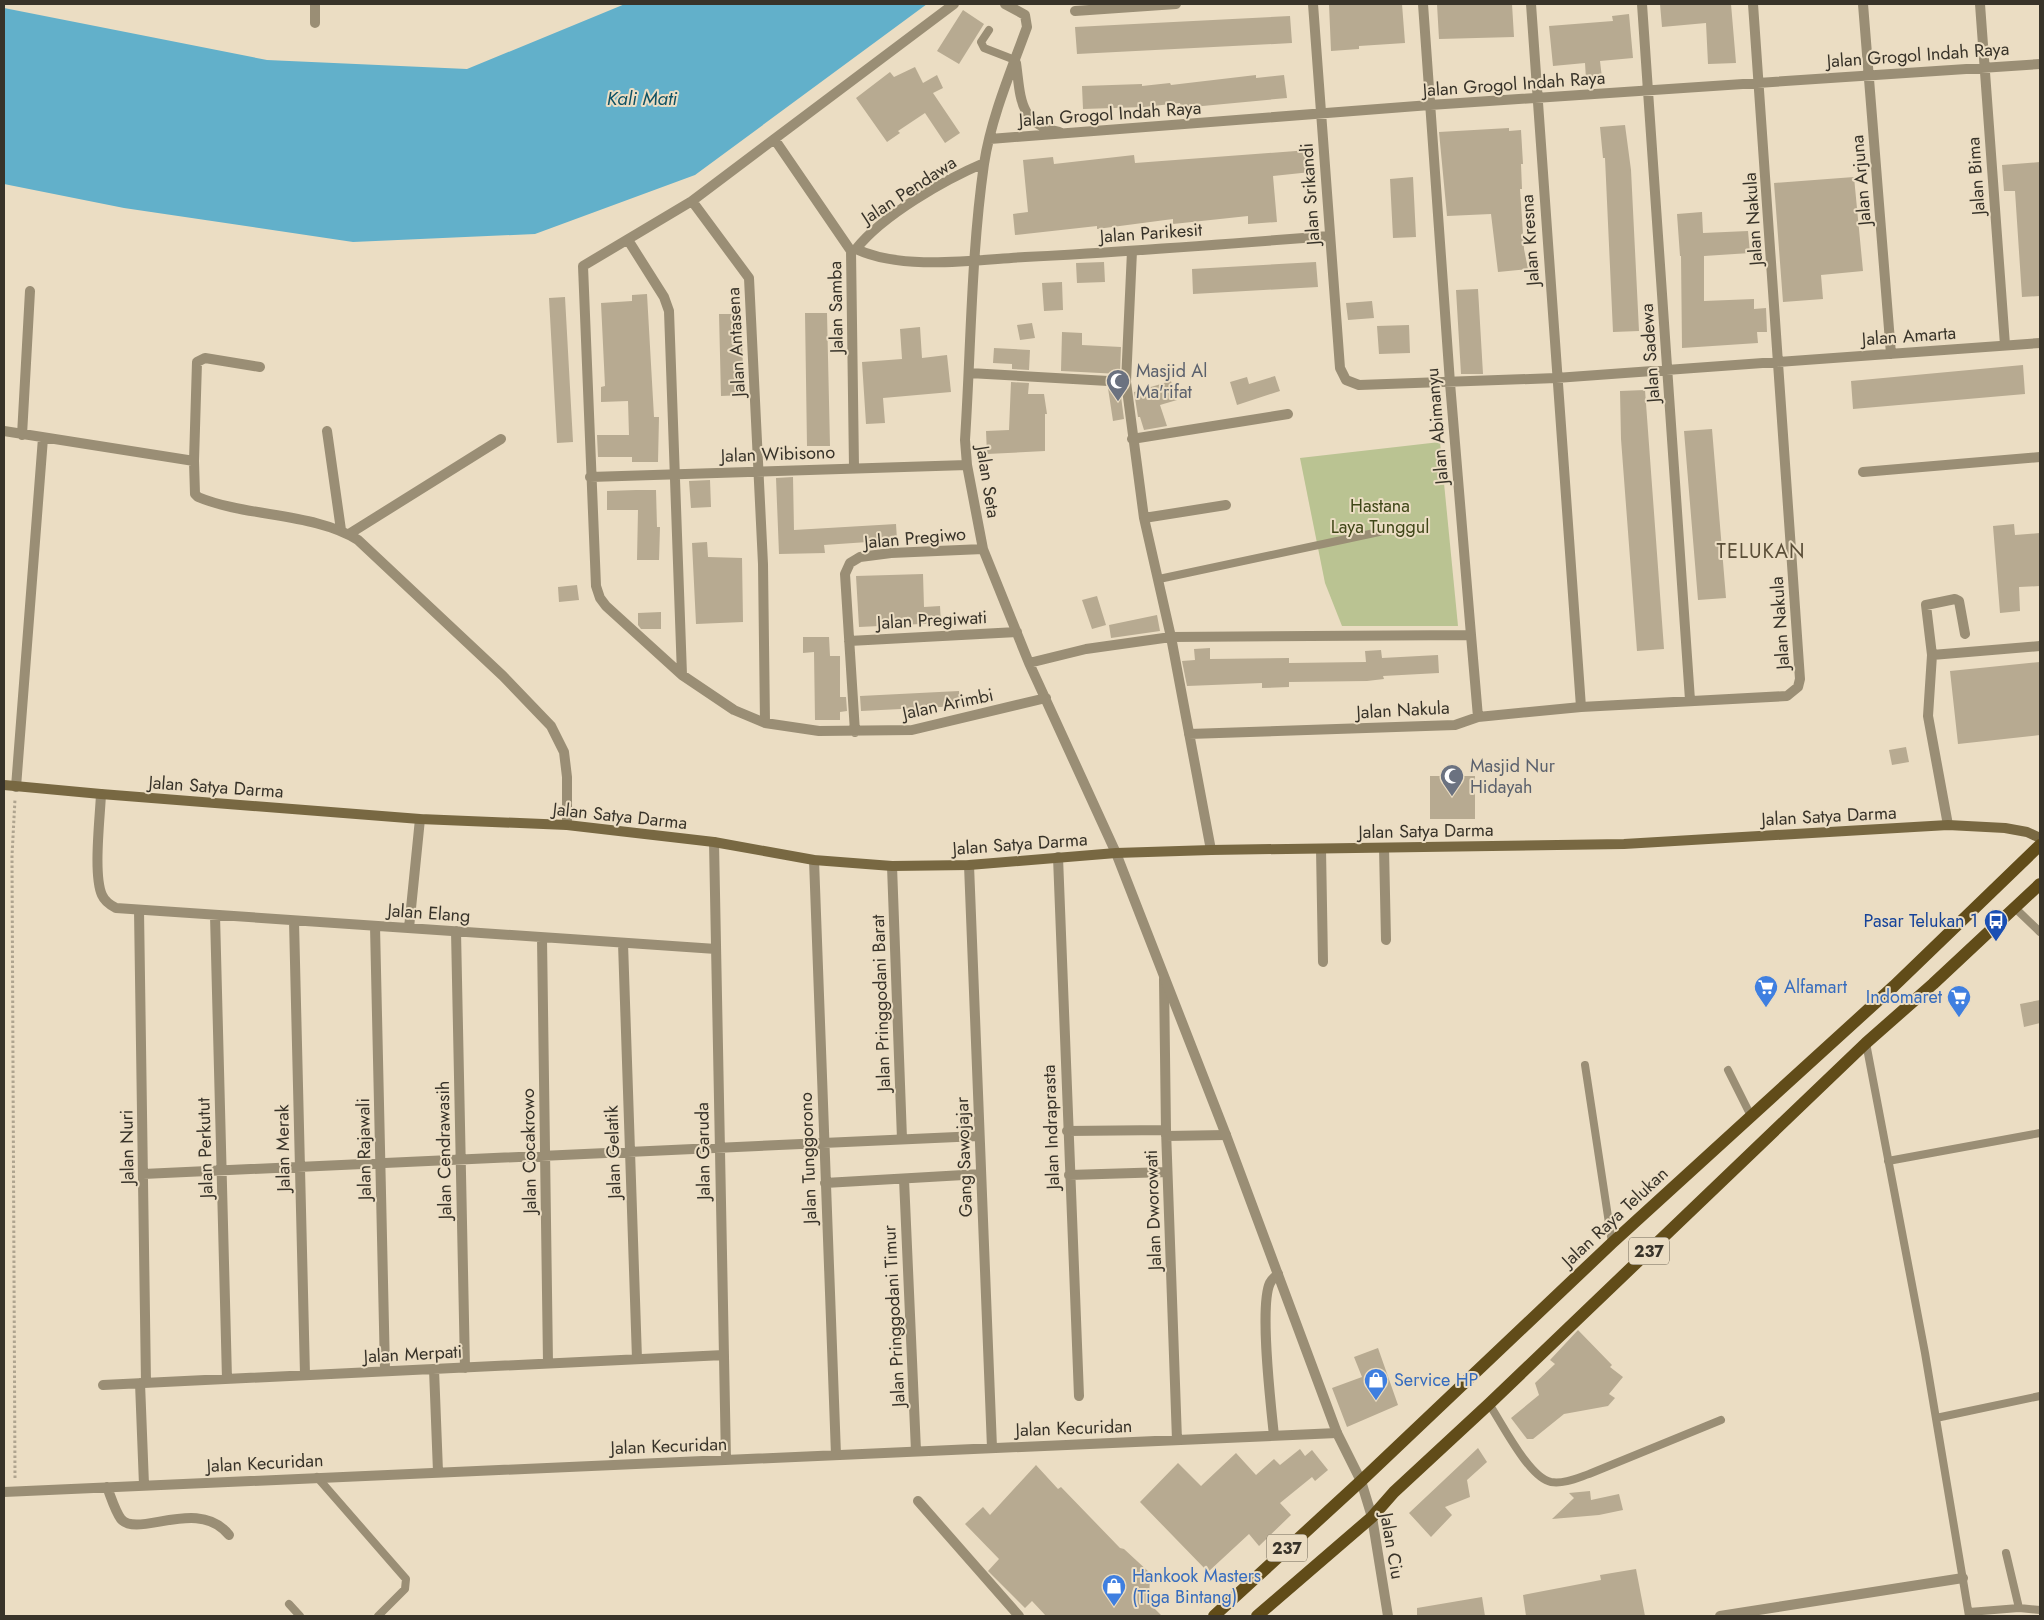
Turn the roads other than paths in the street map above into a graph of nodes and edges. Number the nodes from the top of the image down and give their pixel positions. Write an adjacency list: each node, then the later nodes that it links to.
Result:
1 (315, 4): 13 (street)
2 (954, 4): 25 (street)
3 (1005, 4): 15 (street, Jalan Seta)
4 (1176, 4): 12 (street)
5 (1313, 4): 23 (street, Jalan Srikandi)
6 (1423, 4): 22 (street, Jalan Abimanyu)
7 (1531, 4): 21 (street, Jalan Kresna)
8 (1642, 4): 20 (street, Jalan Sadewa)
9 (1753, 4): 19 (street, Jalan Nakula)
10 (1864, 4): 18 (street, Jalan Arjuna)
11 (1980, 4): 17 (street, Jalan Bima)
12 (1075, 11)
13 (315, 23)
14 (989, 30): 15 (lane)
15 (1015, 60): 24 (street); 26 (street, Jalan Seta)
16 (2040, 64): 17 (street, Jalan Grogol Indah Raya)
17 (1984, 66): 18 (street, Jalan Grogol Indah Raya); 36 (street, Jalan Bima)
18 (1869, 75): 19 (street, Jalan Grogol Indah Raya); 37 (street, Jalan Arjuna)
19 (1759, 82): 20 (street, Jalan Grogol Indah Raya); 38 (street, Jalan Nakula)
20 (1648, 91): 21 (street, Jalan Grogol Indah Raya); 40 (street, Jalan Sadewa)
21 (1536, 99): 22 (street, Jalan Grogol Indah Raya); 42 (street, Jalan Kresna)
22 (1430, 105): 23 (street, Jalan Grogol Indah Raya); 45 (street, Jalan Abimanyu)
23 (1321, 113): 24 (street, Jalan Grogol Indah Raya); 29 (street, Jalan Srikandi)
24 (1067, 134): 26 (street, Jalan Grogol Indah Raya)
25 (775, 140): 28 (street); 31 (street, Jalan Samba)
26 (990, 140): 27 (street, Jalan Seta)
27 (984, 163): 31 (street, Jalan Pendawa); 33 (street, Jalan Seta)
28 (692, 201): 30 (street); 57 (street, Jalan Antasena)
29 (1329, 236): 32 (street, Jalan Parikesit); 43 (street, Jalan Srikandi)
30 (628, 240): 59 (street); 60 (street, Jalan Arimbi)
31 (854, 250): 33 (street, Jalan Parikesit); 56 (street, Jalan Samba)
32 (1132, 251): 33 (street, Jalan Parikesit); 44 (street)
33 (975, 260): 41 (street, Jalan Seta)
34 (30, 291): 49 (street)
35 (2040, 343): 36 (street, Jalan Amarta)
36 (2005, 345): 37 (street, Jalan Amarta)
37 (1892, 354): 38 (street, Jalan Amarta)
38 (1779, 361): 40 (street, Jalan Amarta); 77 (street, Jalan Nakula)
39 (260, 367): 54 (street)
40 (1668, 370): 42 (street, Jalan Amarta); 77 (street, Jalan Sadewa)
41 (969, 373): 44 (street); 55 (street, Jalan Seta)
42 (1556, 378): 45 (street, Jalan Amarta); 78 (street, Jalan Kresna)
43 (1346, 380): 45 (street, Jalan Amarta)
44 (1126, 382): 52 (street)
45 (1450, 383): 69 (street, Jalan Abimanyu)
46 (1288, 414): 52 (street)
47 (327, 431): 63 (street)
48 (4, 432): 49 (street)
49 (22, 435): 50 (street)
50 (43, 438): 54 (street); 84 (street)
51 (501, 439): 63 (street)
52 (1132, 439): 62 (street)
53 (2040, 457): 58 (street)
54 (194, 461): 63 (street)
55 (967, 465): 56 (street, Jalan Wibisono); 65 (street, Jalan Seta)
56 (854, 467): 57 (street, Jalan Wibisono)
57 (759, 470): 59 (street, Jalan Wibisono); 80 (street, Jalan Antasena)
58 (1863, 472)
59 (674, 474): 60 (street, Jalan Wibisono); 75 (street)
60 (590, 477): 75 (street, Jalan Arimbi)
61 (1226, 505): 62 (street)
62 (1144, 518): 66 (street)
63 (345, 532): 87 (street)
64 (1379, 532): 66 (lane)
65 (984, 549): 67 (street, Jalan Seta); 71 (street, Jalan Pregiwo)
66 (1159, 580): 70 (street)
67 (1017, 632): 71 (street, Jalan Pregiwati); 74 (street, Jalan Seta)
68 (1965, 634): 73 (street)
69 (1471, 635): 70 (street); 79 (street, Jalan Abimanyu)
70 (1171, 637): 74 (street); 82 (street)
71 (849, 641): 81 (street)
72 (2040, 646): 73 (street)
73 (1932, 655): 88 (street)
74 (1029, 663): 76 (street, Jalan Seta)
75 (682, 675): 80 (street, Jalan Arimbi)
76 (1046, 698): 81 (street, Jalan Arimbi); 95 (street, Jalan Seta)
77 (1690, 700): 78 (street, Jalan Nakula)
78 (1581, 707): 79 (street, Jalan Nakula)
79 (1478, 718): 82 (street, Jalan Nakula)
80 (766, 723): 81 (street, Jalan Arimbi)
81 (855, 732)
82 (1189, 734): 94 (street)
83 (4, 784): 84 (main road, Jalan Satya Darma)
84 (16, 787): 85 (main road, Jalan Satya Darma)
85 (101, 794): 86 (main road, Jalan Satya Darma); 102 (street, Jalan Elang)
86 (420, 819): 87 (main road, Jalan Satya Darma); 106 (street)
87 (567, 825): 90 (main road, Jalan Satya Darma)
88 (1948, 825): 89 (main road, Jalan Satya Darma); 92 (main road, Jalan Satya Darma)
89 (2040, 838)
90 (714, 842): 97 (main road, Jalan Satya Darma); 112 (street, Jalan Garuda)
91 (2040, 845): 118 (main road, Jalan Raya Telukan / 237)
92 (1384, 848): 93 (main road, Jalan Satya Darma); 110 (street)
93 (1321, 849): 94 (main road, Jalan Satya Darma); 113 (street)
94 (1211, 850): 95 (main road, Jalan Satya Darma)
95 (1116, 853): 96 (main road, Jalan Satya Darma); 114 (street, Jalan Seta)
96 (1058, 858): 98 (main road, Jalan Satya Darma); 119 (street, Jalan Indraprasta)
97 (814, 860): 99 (main road, Jalan Satya Darma); 125 (street, Jalan Tunggorono)
98 (969, 865): 99 (main road, Jalan Satya Darma); 123 (street, Gang Sawojajar)
99 (892, 866): 124 (street, Jalan Pringgodani Barat)
100 (2040, 884): 101 (main road, 237)
101 (2014, 907): 108 (lane); 115 (main road, 237)
102 (140, 910): 103 (street, Jalan Elang); 135 (street, Jalan Nuri)
103 (215, 915): 104 (street, Jalan Elang); 133 (street, Jalan Perkutut)
104 (294, 921): 105 (street, Jalan Elang); 132 (street, Jalan Merak)
105 (375, 926): 106 (street, Jalan Elang); 131 (street, Jalan Rajawali)
106 (409, 928): 107 (street, Jalan Elang)
107 (456, 932): 109 (street, Jalan Elang); 129 (street, Jalan Cendrawasih)
108 (2040, 932)
109 (542, 938): 111 (street, Jalan Elang); 128 (street, Jalan Cocakrowo)
110 (1386, 940)
111 (623, 943): 112 (street, Jalan Elang); 127 (street, Jalan Gelatik)
112 (716, 949): 126 (street, Jalan Garuda)
113 (1323, 962)
114 (1164, 979): 120 (street, Jalan Dworowati); 122 (street, Jalan Seta)
115 (1866, 1043): 130 (lane); 154 (main road, 237)
116 (1586, 1065): 140 (lane)
117 (1728, 1070): 118 (lane)
118 (1751, 1116): 140 (main road, Jalan Raya Telukan / 237)
119 (1067, 1131): 120 (street); 137 (street, Jalan Indraprasta)
120 (1166, 1133): 122 (street); 134 (street, Jalan Dworowati)
121 (2040, 1133): 130 (lane)
122 (1226, 1135): 141 (street, Jalan Ciu)
123 (979, 1136): 124 (street); 136 (street, Gang Sawojajar)
124 (902, 1139): 125 (street)
125 (824, 1143): 126 (street); 139 (street, Jalan Tunggorono)
126 (719, 1148): 127 (street); 142 (street, Jalan Garuda)
127 (630, 1152): 128 (street); 143 (street, Jalan Gelatik)
128 (545, 1156): 129 (street); 144 (street, Jalan Cocakrowo)
129 (460, 1159): 131 (street); 145 (street, Jalan Cendrawasih)
130 (1888, 1161): 155 (lane)
131 (381, 1163): 132 (street); 147 (street, Jalan Rajawali)
132 (300, 1167): 133 (street); 148 (street, Jalan Merak)
133 (222, 1170): 135 (street); 149 (street, Jalan Perkutut)
134 (1167, 1172): 137 (street); 159 (street, Jalan Dworowati)
135 (143, 1174): 150 (street, Jalan Nuri)
136 (981, 1174): 138 (street); 160 (street, Gang Sawojajar)
137 (1069, 1175): 152 (street, Jalan Indraprasta)
138 (904, 1179): 139 (street); 161 (street, Jalan Pringgodani Timur)
139 (825, 1183): 162 (street, Jalan Tunggorono)
140 (1612, 1243): 166 (main road, Jalan Raya Telukan / 237)
141 (1278, 1274): 157 (street, Jalan Ciu); 158 (street)
142 (724, 1355): 143 (street, Jalan Merpati); 163 (street, Jalan Garuda)
143 (637, 1359): 144 (street, Jalan Merpati)
144 (548, 1363): 145 (street, Jalan Merpati)
145 (465, 1368): 146 (street, Jalan Merpati)
146 (434, 1369): 147 (street, Jalan Merpati); 164 (street)
147 (386, 1372): 148 (street, Jalan Merpati)
148 (305, 1375): 149 (street, Jalan Merpati)
149 (227, 1379): 150 (street, Jalan Merpati)
150 (143, 1383): 151 (street, Jalan Merpati); 167 (street, Jalan Nuri)
151 (103, 1385)
152 (1079, 1396)
153 (2040, 1396): 155 (lane)
154 (1489, 1404): 156 (lane); 171 (main road, 237)
155 (1936, 1418): 174 (lane)
156 (1722, 1420)
157 (1337, 1433): 158 (street, Jalan Kecuridan); 166 (street, Jalan Ciu)
158 (1274, 1436): 159 (street, Jalan Kecuridan)
159 (1177, 1440): 160 (street, Jalan Kecuridan)
160 (992, 1448): 161 (street, Jalan Kecuridan)
161 (916, 1451): 162 (street, Jalan Kecuridan)
162 (836, 1455): 163 (street, Jalan Kecuridan)
163 (726, 1460): 164 (street, Jalan Kecuridan)
164 (438, 1472): 165 (street, Jalan Kecuridan)
165 (317, 1477): 167 (street, Jalan Kecuridan); 180 (lane)
166 (1361, 1481): 171 (street, Jalan Ciu); 182 (main road, Jalan Raya Telukan / 237)
167 (144, 1485): 168 (street, Jalan Kecuridan)
168 (107, 1487): 169 (street, Jalan Kecuridan); 172 (street)
169 (4, 1492)
170 (918, 1501): 181 (street)
171 (1372, 1517): 183 (main road, 237); 184 (street, Jalan Ciu)
172 (229, 1535)
173 (2006, 1553): 176 (lane)
174 (1963, 1578): 178 (lane); 185 (street)
175 (289, 1604): 179 (lane)
176 (2019, 1608): 177 (lane); 178 (lane)
177 (2040, 1610)
178 (1969, 1614)
179 (300, 1616)
180 (378, 1616)
181 (1019, 1616)
182 (1214, 1616)
183 (1257, 1616)
184 (1388, 1616)
185 (1720, 1616)

